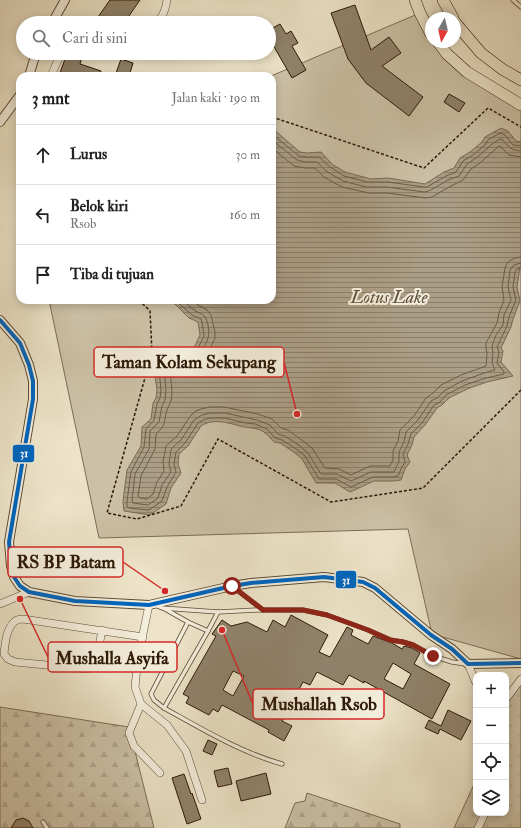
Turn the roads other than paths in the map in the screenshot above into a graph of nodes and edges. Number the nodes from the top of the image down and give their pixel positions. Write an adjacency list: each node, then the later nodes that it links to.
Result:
1 (65, 0): 8 (street)
2 (167, 0): 9 (street)
3 (415, 0): 10 (highway)
4 (443, 0): 7 (highway)
5 (513, 0): 6 (lane)
6 (521, 7)
7 (450, 12)
8 (58, 16)
9 (162, 16)
10 (425, 23)
11 (461, 29): 17 (highway)
12 (442, 48): 19 (highway)
13 (34, 60): 15 (street)
14 (58, 60): 16 (street)
15 (29, 72)
16 (53, 72)
17 (521, 80)
18 (16, 100): 20 (street)
19 (521, 105)
20 (0, 122)
21 (0, 320): 23 (street)
22 (232, 586): 25 (street); 27 (lane); 34 (street)
23 (29, 592): 24 (street); 25 (street)
24 (0, 604)
25 (150, 604): 26 (lane); 32 (street)
26 (165, 609): 28 (lane); 29 (lane)
27 (263, 610): 28 (lane); 34 (lane)
28 (218, 612): 31 (lane)
29 (188, 622): 31 (lane); 39 (lane)
30 (102, 630): 30 (street); 32 (street)
31 (208, 631): 39 (lane)
32 (143, 637): 38 (street)
33 (521, 663): 34 (street)
34 (468, 664): 35 (street)
35 (473, 676)
36 (521, 680): 37 (street)
37 (509, 695)
38 (140, 704): 41 (street); 42 (street)
39 (164, 708): 40 (lane)
40 (282, 764)
41 (160, 773)
42 (202, 800)
43 (484, 816): 46 (street)
44 (43, 822): 45 (lane)
45 (47, 828)
46 (478, 828)

